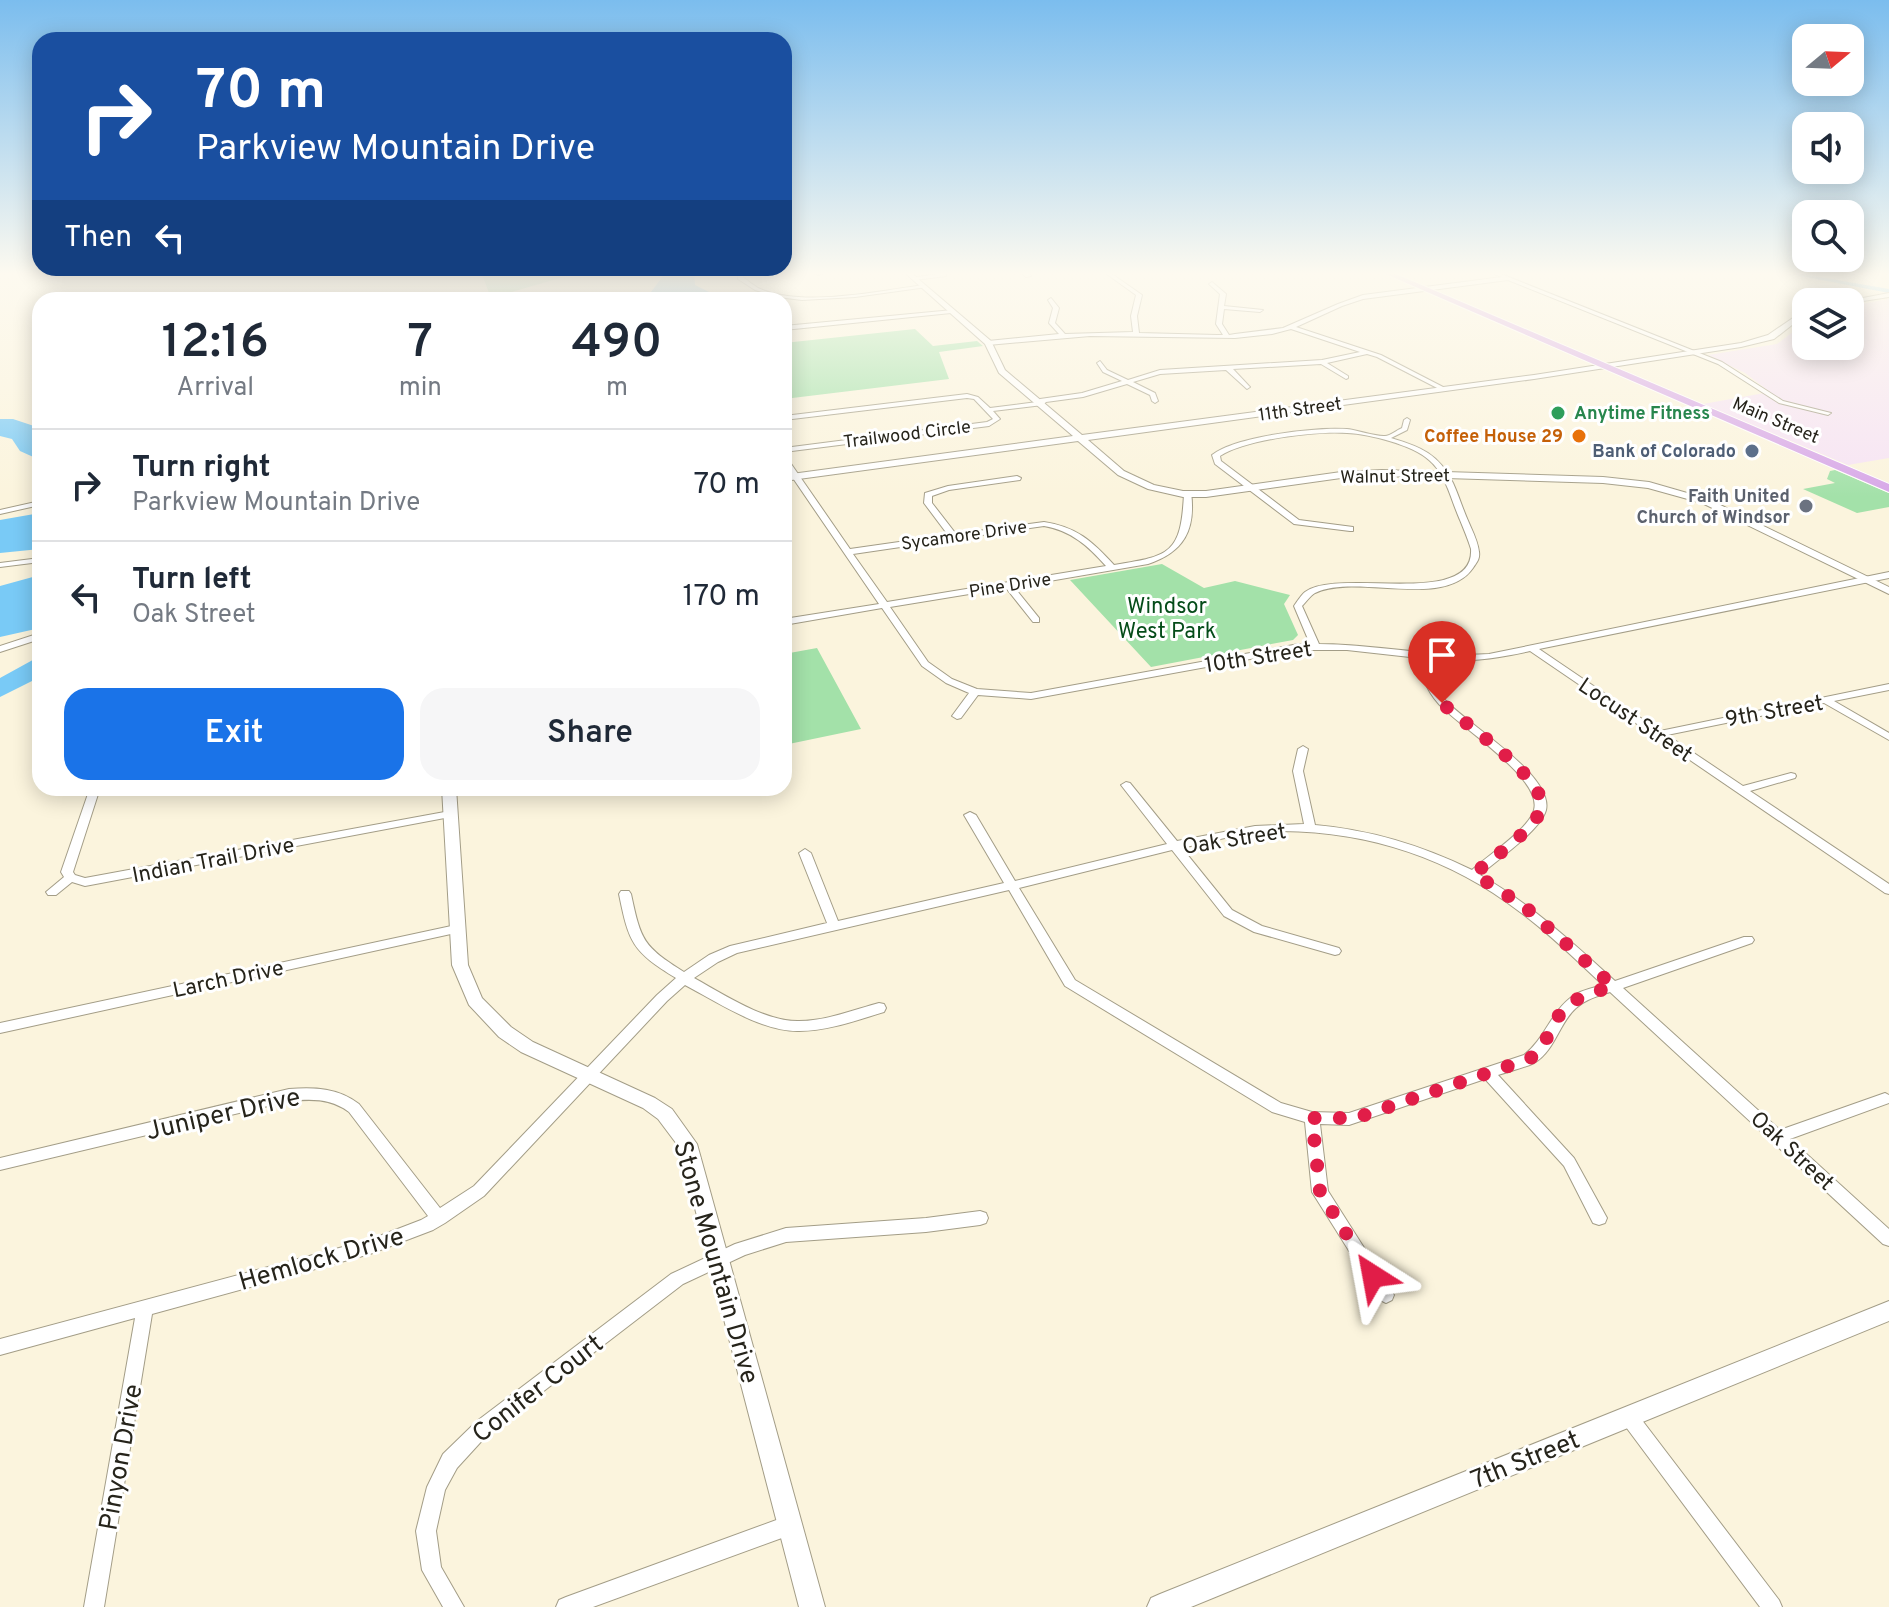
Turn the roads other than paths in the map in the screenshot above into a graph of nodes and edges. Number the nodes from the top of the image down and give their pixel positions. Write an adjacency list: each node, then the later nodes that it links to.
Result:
1 (990, 347): 16 (street, Walnut Street)
2 (1352, 347): 6 (street)
3 (1558, 347): 11 (main road, Main Street)
4 (1682, 347): 7 (street)
5 (1723, 347): 7 (street, 11th Street)
6 (1368, 352): 8 (street); 15 (street)
7 (1695, 352): 11 (street, 11th Street); 19 (street)
8 (1322, 362): 10 (street); 12 (street)
9 (1100, 363): 13 (street)
10 (1227, 367): 13 (street); 14 (street)
11 (1604, 367): 15 (street, 11th Street); 29 (main road, Main Street)
12 (1346, 377)
13 (1128, 382): 16 (street); 17 (street)
14 (1247, 387)
15 (1443, 389): 22 (street, 11th Street)
16 (1041, 401): 18 (street); 22 (street, Walnut Street)
17 (1155, 401)
18 (987, 408): 20 (street, Trailwood Circle); 24 (street, Trailwood Circle)
19 (1828, 413)
20 (792, 417)
21 (1407, 420): 23 (street)
22 (1082, 438): 26 (street, 11th Street); 33 (street, Walnut Street)
23 (1384, 439): 25 (street); 30 (street)
24 (792, 449)
25 (1443, 475): 30 (street, Walnut Street); 43 (street, Walnut Street); 50 (street)
26 (792, 478)
27 (1017, 478): 32 (street)
28 (792, 482): 38 (street, 10th Street)
29 (1889, 488)
30 (1252, 489): 33 (street, Walnut Street); 36 (street)
31 (919, 491): 32 (street)
32 (929, 494): 37 (street)
33 (1188, 494): 41 (street, Pine Drive)
34 (32, 505): 35 (street)
35 (0, 512)
36 (1350, 529)
37 (953, 536): 38 (street, Sycamore Drive); 41 (street, Sycamore Drive)
38 (847, 552): 46 (street, 10th Street)
39 (32, 561): 40 (street)
40 (0, 565)
41 (1112, 568): 44 (street, Pine Drive)
42 (1889, 575): 43 (street, 10th Street)
43 (1866, 580): 45 (street, Walnut Street); 51 (street, 10th Street)
44 (1008, 585): 46 (street, Pine Drive); 47 (street)
45 (1889, 591)
46 (884, 605): 48 (street, Pine Drive); 55 (street, 10th Street)
47 (1036, 620)
48 (792, 621)
49 (32, 639): 52 (street)
50 (1315, 645): 53 (street, 10th Street); 55 (street, 10th Street)
51 (1531, 648): 53 (street, 10th Street); 58 (street, Locust Street)
52 (0, 649)
53 (1423, 656): 71 (street)
54 (1889, 687): 56 (street, 9th Street)
55 (975, 692): 57 (street)
56 (1827, 701): 58 (street, 9th Street); 59 (street)
57 (957, 716)
58 (1659, 734): 63 (street, Locust Street)
59 (1889, 737)
60 (1303, 749): 68 (street)
61 (1791, 776): 63 (street)
62 (1126, 785): 69 (street)
63 (1741, 790): 74 (street, Locust Street)
64 (92, 796): 72 (street)
65 (449, 796): 66 (street, Stone Mountain Drive)
66 (450, 814): 72 (street, Indian Trail Drive); 78 (street, Stone Mountain Drive)
67 (970, 815): 73 (street)
68 (1310, 828): 69 (street, Oak Street); 71 (street, Oak Street)
69 (1175, 848): 73 (street, Oak Street); 80 (street)
70 (805, 853): 77 (street)
71 (1474, 874): 82 (street, Oak Street)
72 (70, 878): 75 (street)
73 (1011, 885): 77 (street, Oak Street); 88 (street)
74 (1889, 890)
75 (52, 892)
76 (625, 894): 81 (street)
77 (834, 926): 81 (street, Oak Street)
78 (456, 929): 84 (street, Larch Drive); 86 (street, Stone Mountain Drive)
79 (1748, 940): 82 (street)
80 (1335, 951)
81 (685, 977): 83 (street); 86 (street, Oak Street)
82 (1613, 986): 85 (street); 89 (street, Oak Street)
83 (879, 1008)
84 (0, 1028)
85 (1489, 1074): 88 (street); 93 (street)
86 (589, 1075): 91 (street, Hemlock Drive); 95 (street, Stone Mountain Drive)
87 (1885, 1099): 89 (street)
88 (1312, 1118): 96 (street)
89 (1779, 1137): 94 (street, Oak Street)
90 (0, 1164): 91 (street, Juniper Drive)
91 (439, 1218): 97 (street, Hemlock Drive)
92 (980, 1218): 95 (street, Conifer Court)
93 (1599, 1218)
94 (1889, 1239)
95 (718, 1259): 101 (street, Stone Mountain Drive); 103 (street, Conifer Court)
96 (1386, 1295)
97 (145, 1307): 99 (street, Hemlock Drive); 102 (street, Pinyon Drive)
98 (1889, 1311): 100 (street, 7th Street)
99 (0, 1347)
100 (1629, 1417): 106 (street, 7th Street); 107 (street)
101 (790, 1525): 104 (street); 105 (street, Stone Mountain Drive)
102 (94, 1607)
103 (454, 1607)
104 (566, 1607)
105 (812, 1607)
106 (1160, 1607)
107 (1772, 1607)

